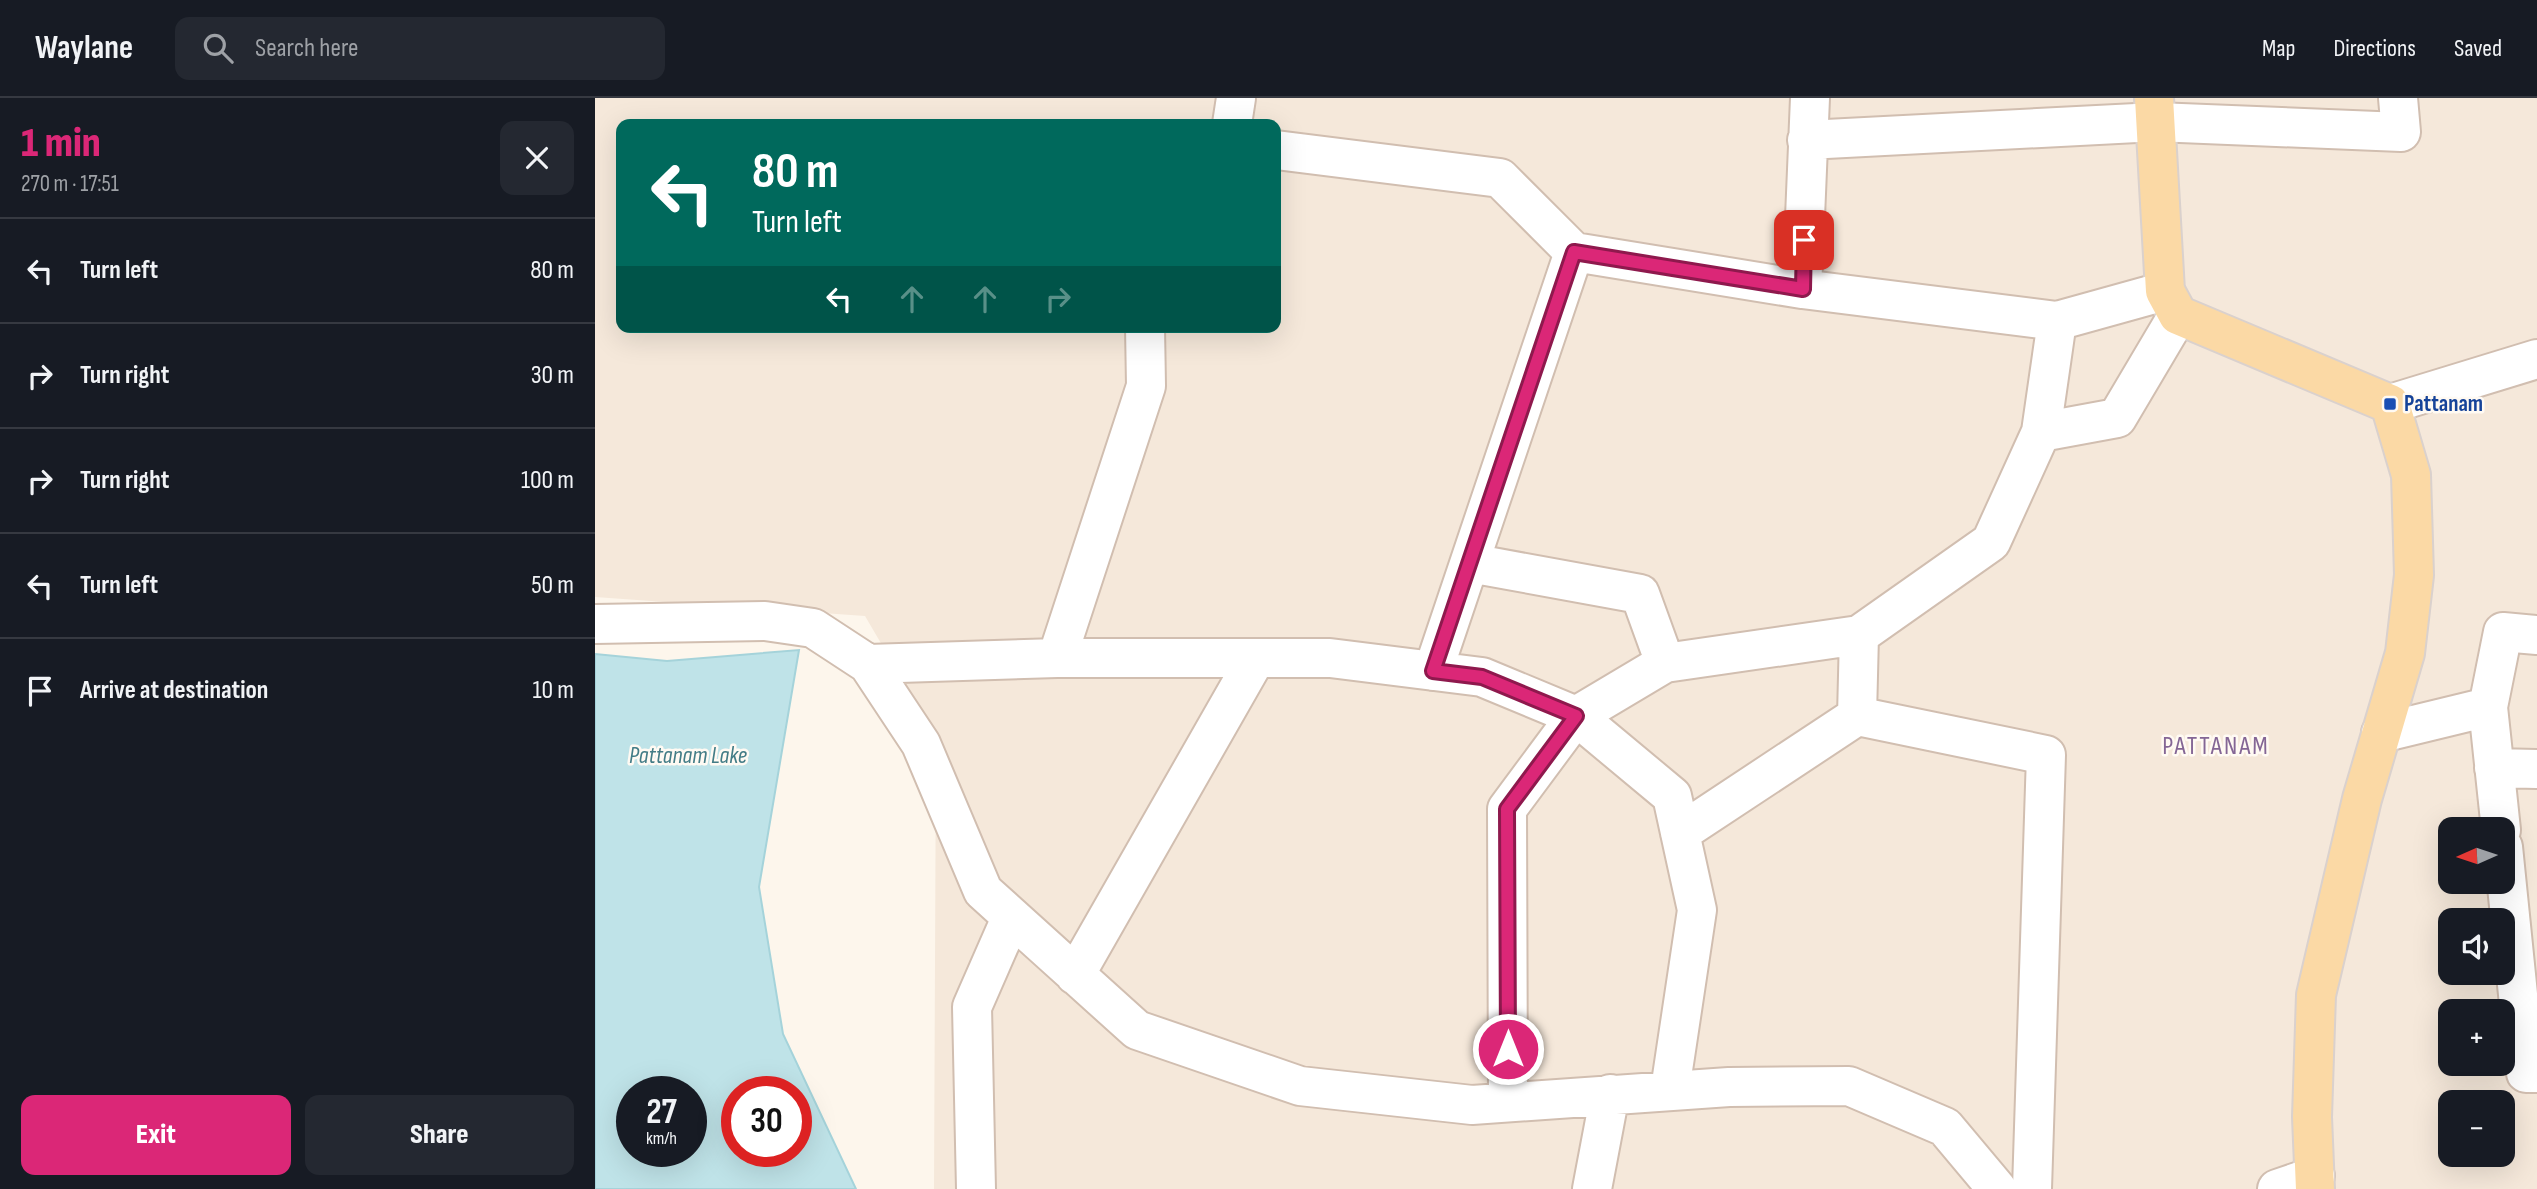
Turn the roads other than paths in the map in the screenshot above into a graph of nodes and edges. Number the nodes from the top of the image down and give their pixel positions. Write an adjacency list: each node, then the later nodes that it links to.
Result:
1 (1235, 98): 5 (street)
2 (1809, 98): 6 (street)
3 (2398, 98): 4 (street)
4 (2155, 110): 6 (street); 10 (main road)
5 (1233, 119)
6 (1807, 140): 9 (street)
7 (1281, 151): 8 (street)
8 (1574, 252): 9 (street); 16 (street)
9 (1803, 289): 11 (street)
10 (2171, 303): 11 (street); 14 (main road); 15 (street)
11 (2057, 321): 15 (street)
12 (1145, 333): 20 (street)
13 (2537, 359): 14 (street)
14 (2390, 404): 28 (main road)
15 (2041, 432): 18 (street)
16 (1470, 563): 22 (street); 24 (street)
17 (595, 624): 23 (street)
18 (1859, 635): 22 (street); 27 (street)
19 (2537, 635): 25 (street)
20 (1057, 658): 21 (street); 23 (street)
21 (1256, 658): 24 (street); 36 (street)
22 (1665, 663): 26 (street)
23 (868, 664): 34 (street)
24 (1433, 671): 26 (street)
25 (2487, 706): 28 (street); 29 (street)
26 (1576, 716): 32 (street); 40 (street)
27 (1857, 716): 32 (street); 45 (street)
28 (2381, 733): 41 (main road)
29 (2494, 768): 30 (street); 31 (street)
30 (2537, 769)
31 (2500, 817)
32 (1680, 833): 38 (street)
33 (2515, 894): 35 (street)
34 (1011, 918): 36 (street); 42 (street)
35 (2524, 932): 37 (street)
36 (1075, 975): 40 (street)
37 (2537, 1073)
38 (1670, 1090): 39 (street); 44 (street)
39 (1609, 1094): 40 (street); 43 (street)
40 (1508, 1102)
41 (2315, 1182): 46 (street)
42 (976, 1189)
43 (1592, 1189)
44 (1997, 1189)
45 (2032, 1189)
46 (2277, 1189)

